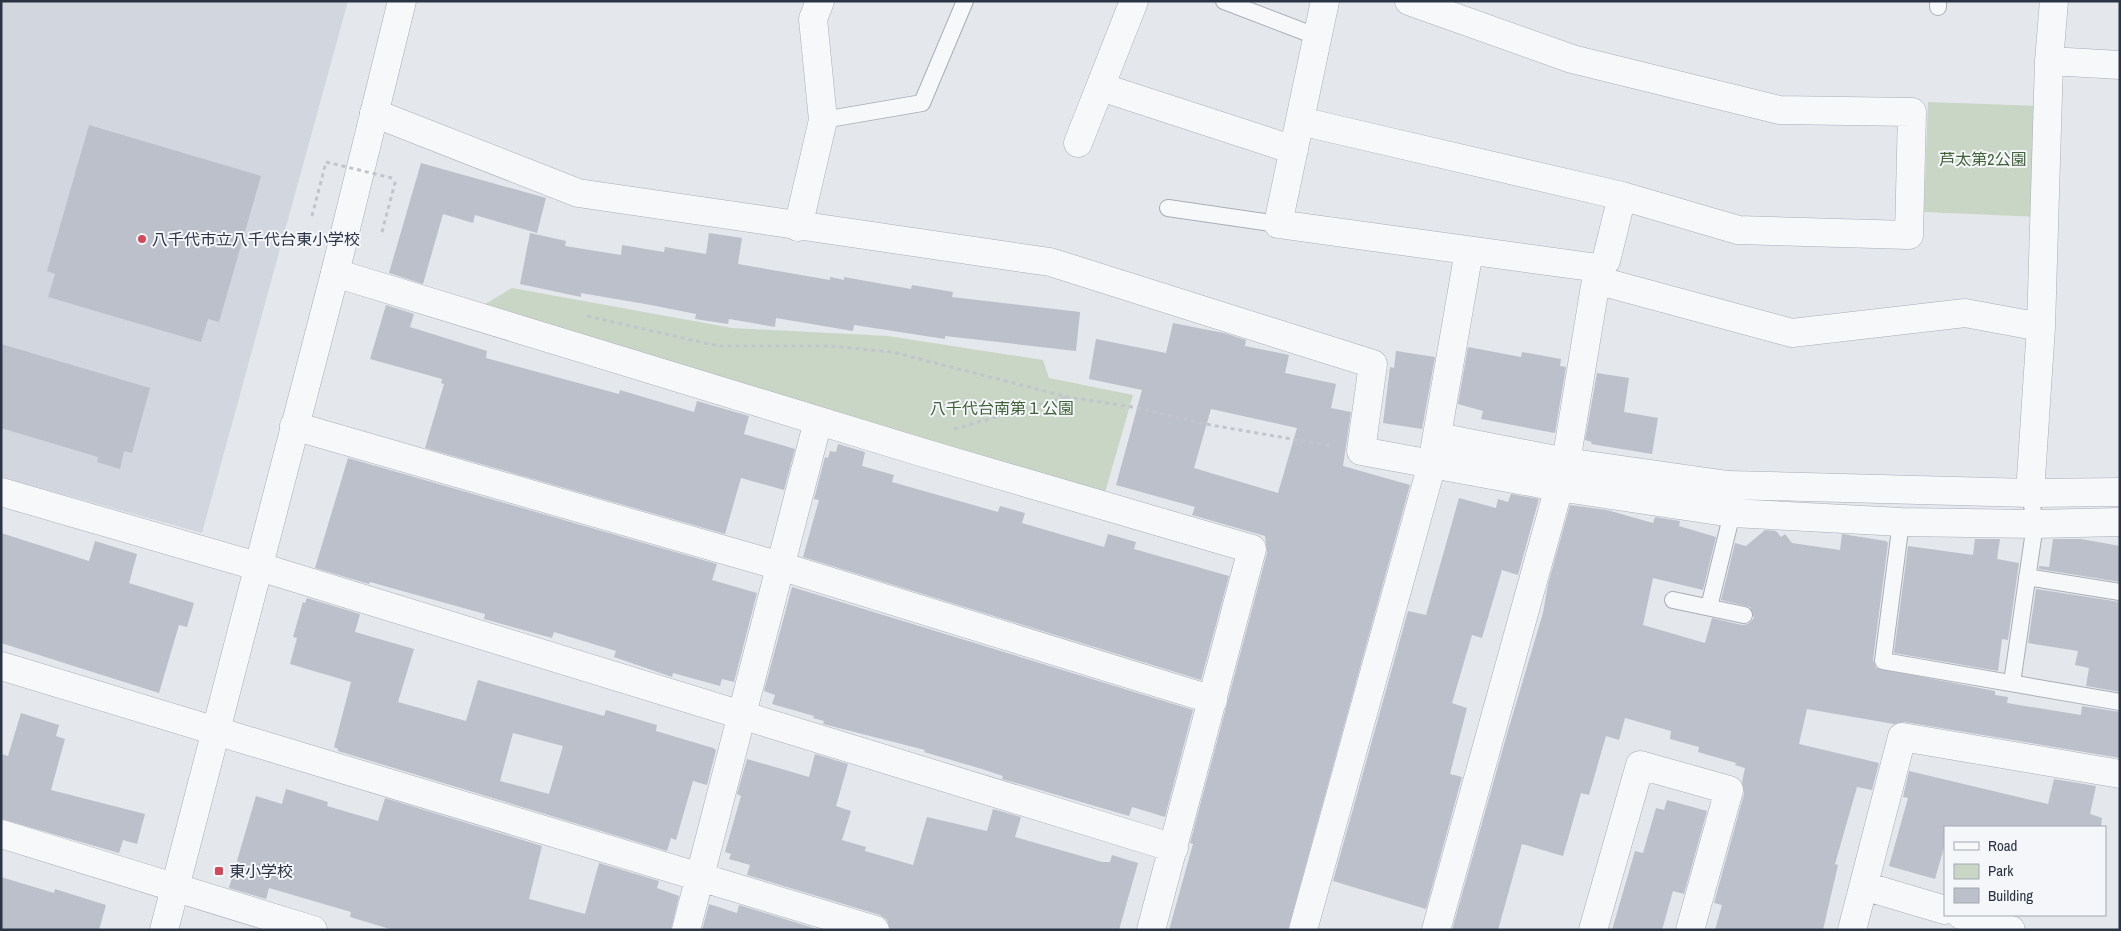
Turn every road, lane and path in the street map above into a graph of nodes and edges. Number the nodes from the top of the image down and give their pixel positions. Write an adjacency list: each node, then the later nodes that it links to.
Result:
1 (402, 1): 13 (street)
2 (820, 1): 14 (street)
3 (965, 1): 14 (lane)
4 (1134, 1): 12 (street)
5 (1224, 1): 9 (lane)
6 (1325, 1): 9 (street)
7 (1409, 1): 18 (street)
8 (2054, 1): 10 (street)
9 (1318, 37): 15 (street)
10 (2049, 61): 11 (street); 28 (street)
11 (2120, 65)
12 (1101, 87): 16 (street); 17 (street)
13 (374, 113): 22 (street); 25 (street)
14 (823, 120): 22 (street)
15 (1300, 121): 17 (street); 18 (street)
16 (1078, 143)
17 (1294, 150): 21 (street)
18 (1622, 196): 26 (street)
19 (1168, 208): 21 (lane)
20 (312, 216): 23 (path, bridge)
21 (1278, 224): 24 (street)
22 (798, 227): 34 (street)
23 (382, 232)
24 (1469, 251): 26 (street); 33 (street)
25 (336, 273): 30 (street); 31 (street)
26 (1597, 274): 28 (street); 36 (street)
27 (578, 314): 29 (path)
28 (2040, 327): 39 (street)
29 (1068, 397): 32 (path); 34 (path)
30 (818, 421): 44 (street); 53 (street)
31 (294, 426): 44 (street); 45 (street)
32 (948, 431)
33 (1438, 437): 35 (street); 36 (street)
34 (1361, 451): 35 (street)
35 (1432, 464): 36 (street); 65 (street)
36 (1562, 474): 39 (street); 40 (street); 71 (street)
37 (1, 492): 45 (street)
38 (2120, 492): 39 (street)
39 (2030, 493): 43 (lane)
40 (1732, 513): 41 (street); 49 (lane)
41 (1901, 522): 43 (street); 52 (lane)
42 (2120, 522): 43 (street)
43 (2035, 524): 46 (lane)
44 (780, 566): 53 (street); 55 (street)
45 (260, 567): 55 (street); 56 (street)
46 (2027, 577): 47 (lane); 52 (lane)
47 (2120, 592)
48 (1673, 600): 49 (lane)
49 (1710, 607): 50 (lane)
50 (1744, 615)
51 (1, 666): 56 (street)
52 (2012, 683): 54 (lane)
53 (1214, 700): 59 (street)
54 (2120, 702)
55 (741, 717): 59 (street); 60 (street)
56 (216, 732): 60 (street); 62 (street)
57 (2120, 774): 61 (street)
58 (1, 834): 62 (street)
59 (1174, 848): 70 (street)
60 (701, 877): 68 (street); 69 (street)
61 (1864, 886): 63 (street); 74 (street)
62 (175, 888): 66 (street); 67 (street)
63 (1944, 910)
64 (1964, 916): 75 (street)
65 (1310, 921)
66 (164, 930)
67 (313, 930)
68 (686, 930)
69 (875, 930)
70 (1151, 930)
71 (1436, 930)
72 (1593, 930): 73 (street)
73 (1690, 930)
74 (1852, 930)
75 (2011, 930)

